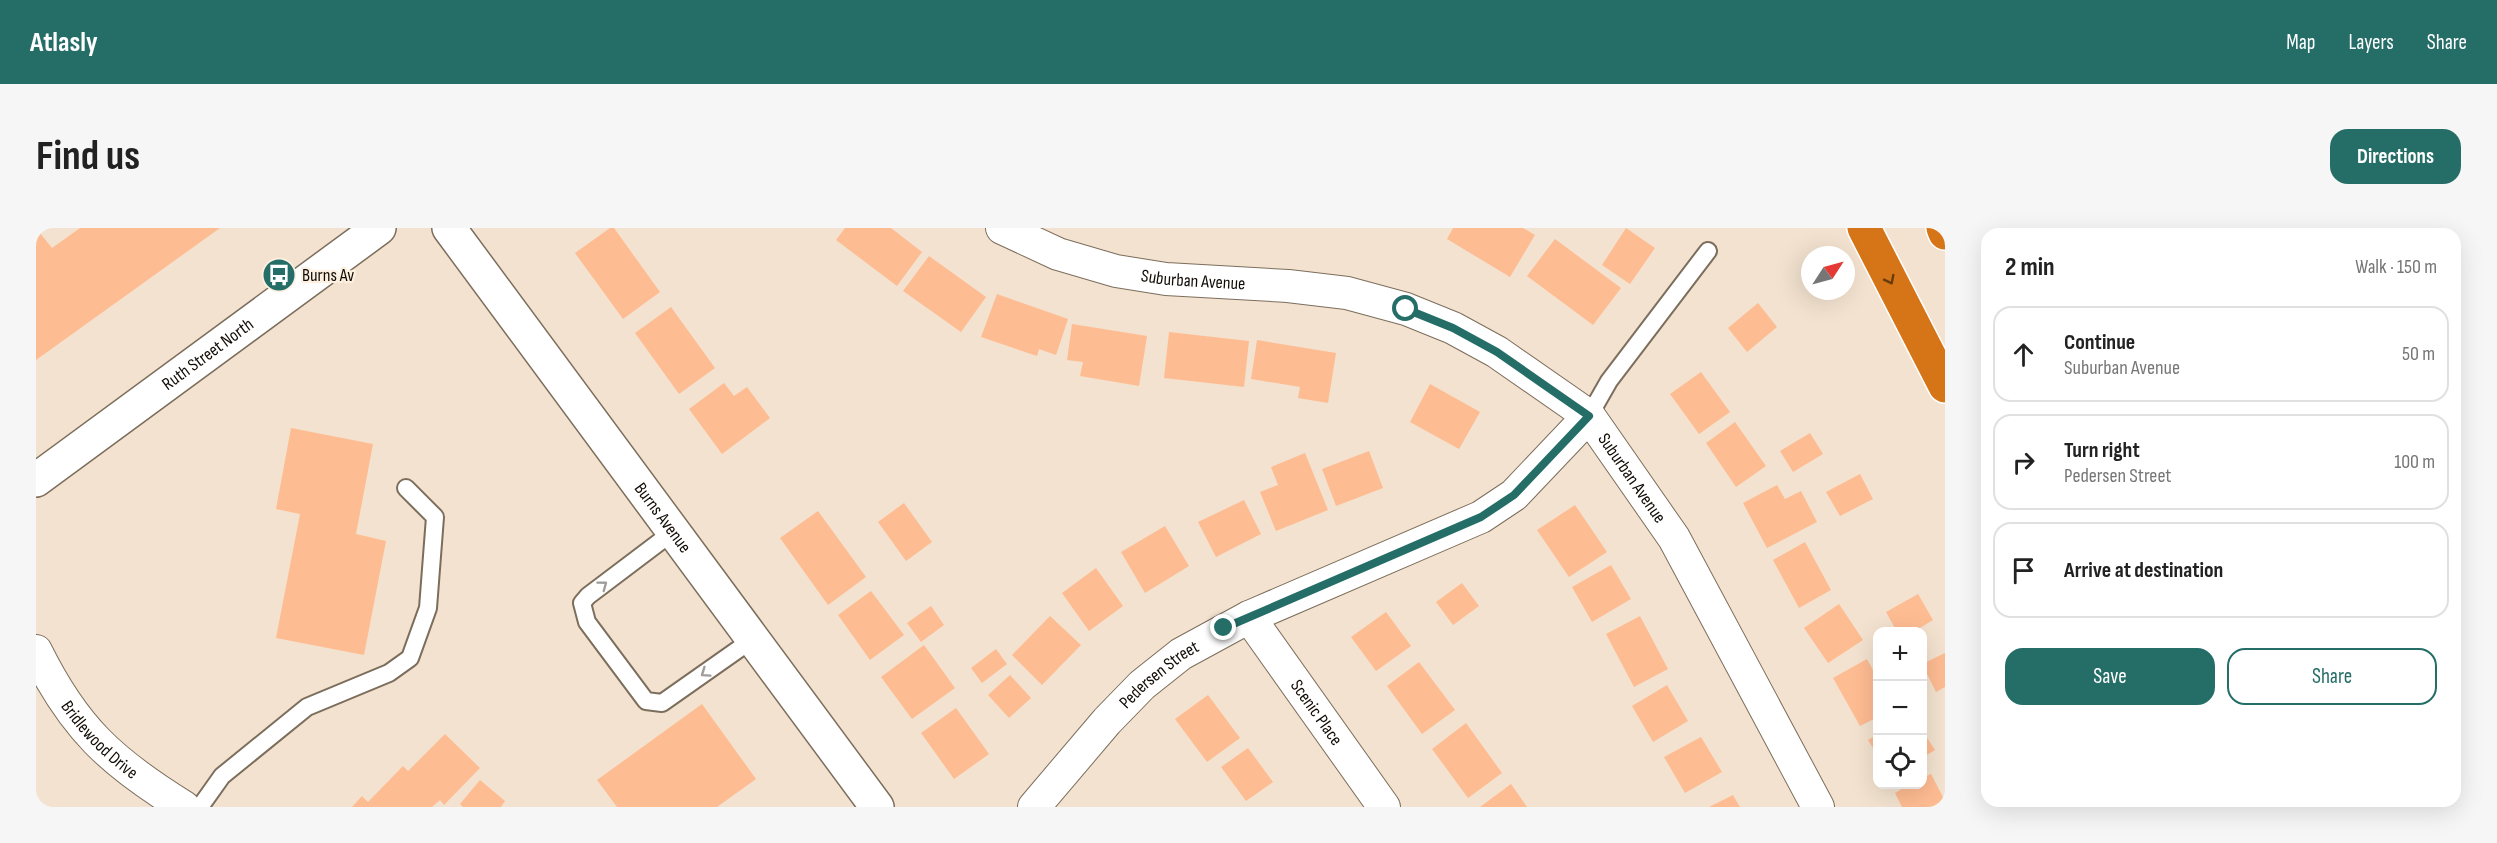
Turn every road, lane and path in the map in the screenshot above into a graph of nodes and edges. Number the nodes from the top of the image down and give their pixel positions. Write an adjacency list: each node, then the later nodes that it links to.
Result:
1 (379, 228): 10 (street, Ruth Street North)
2 (450, 228): 12 (street, Burns Avenue)
3 (1002, 228): 9 (street, Suburban Avenue)
4 (1864, 228): 8 (highway, one-way to 8)
5 (1943, 228): 6 (highway)
6 (1945, 233)
7 (1708, 251): 9 (lane)
8 (1945, 386)
9 (1589, 416): 13 (street, Pedersen Street); 21 (street, Suburban Avenue)
10 (36, 480)
11 (406, 488): 17 (lane)
12 (674, 531): 14 (street, Burns Avenue); 14 (lane, one-way to 12)
13 (1250, 617): 19 (street, Pedersen Street); 20 (street, Scenic Place)
14 (753, 639): 18 (street, Burns Avenue)
15 (36, 651): 16 (street, Bridlewood Drive)
16 (184, 807)
17 (200, 807)
18 (877, 807)
19 (1034, 807)
20 (1384, 807)
21 (1818, 807)

